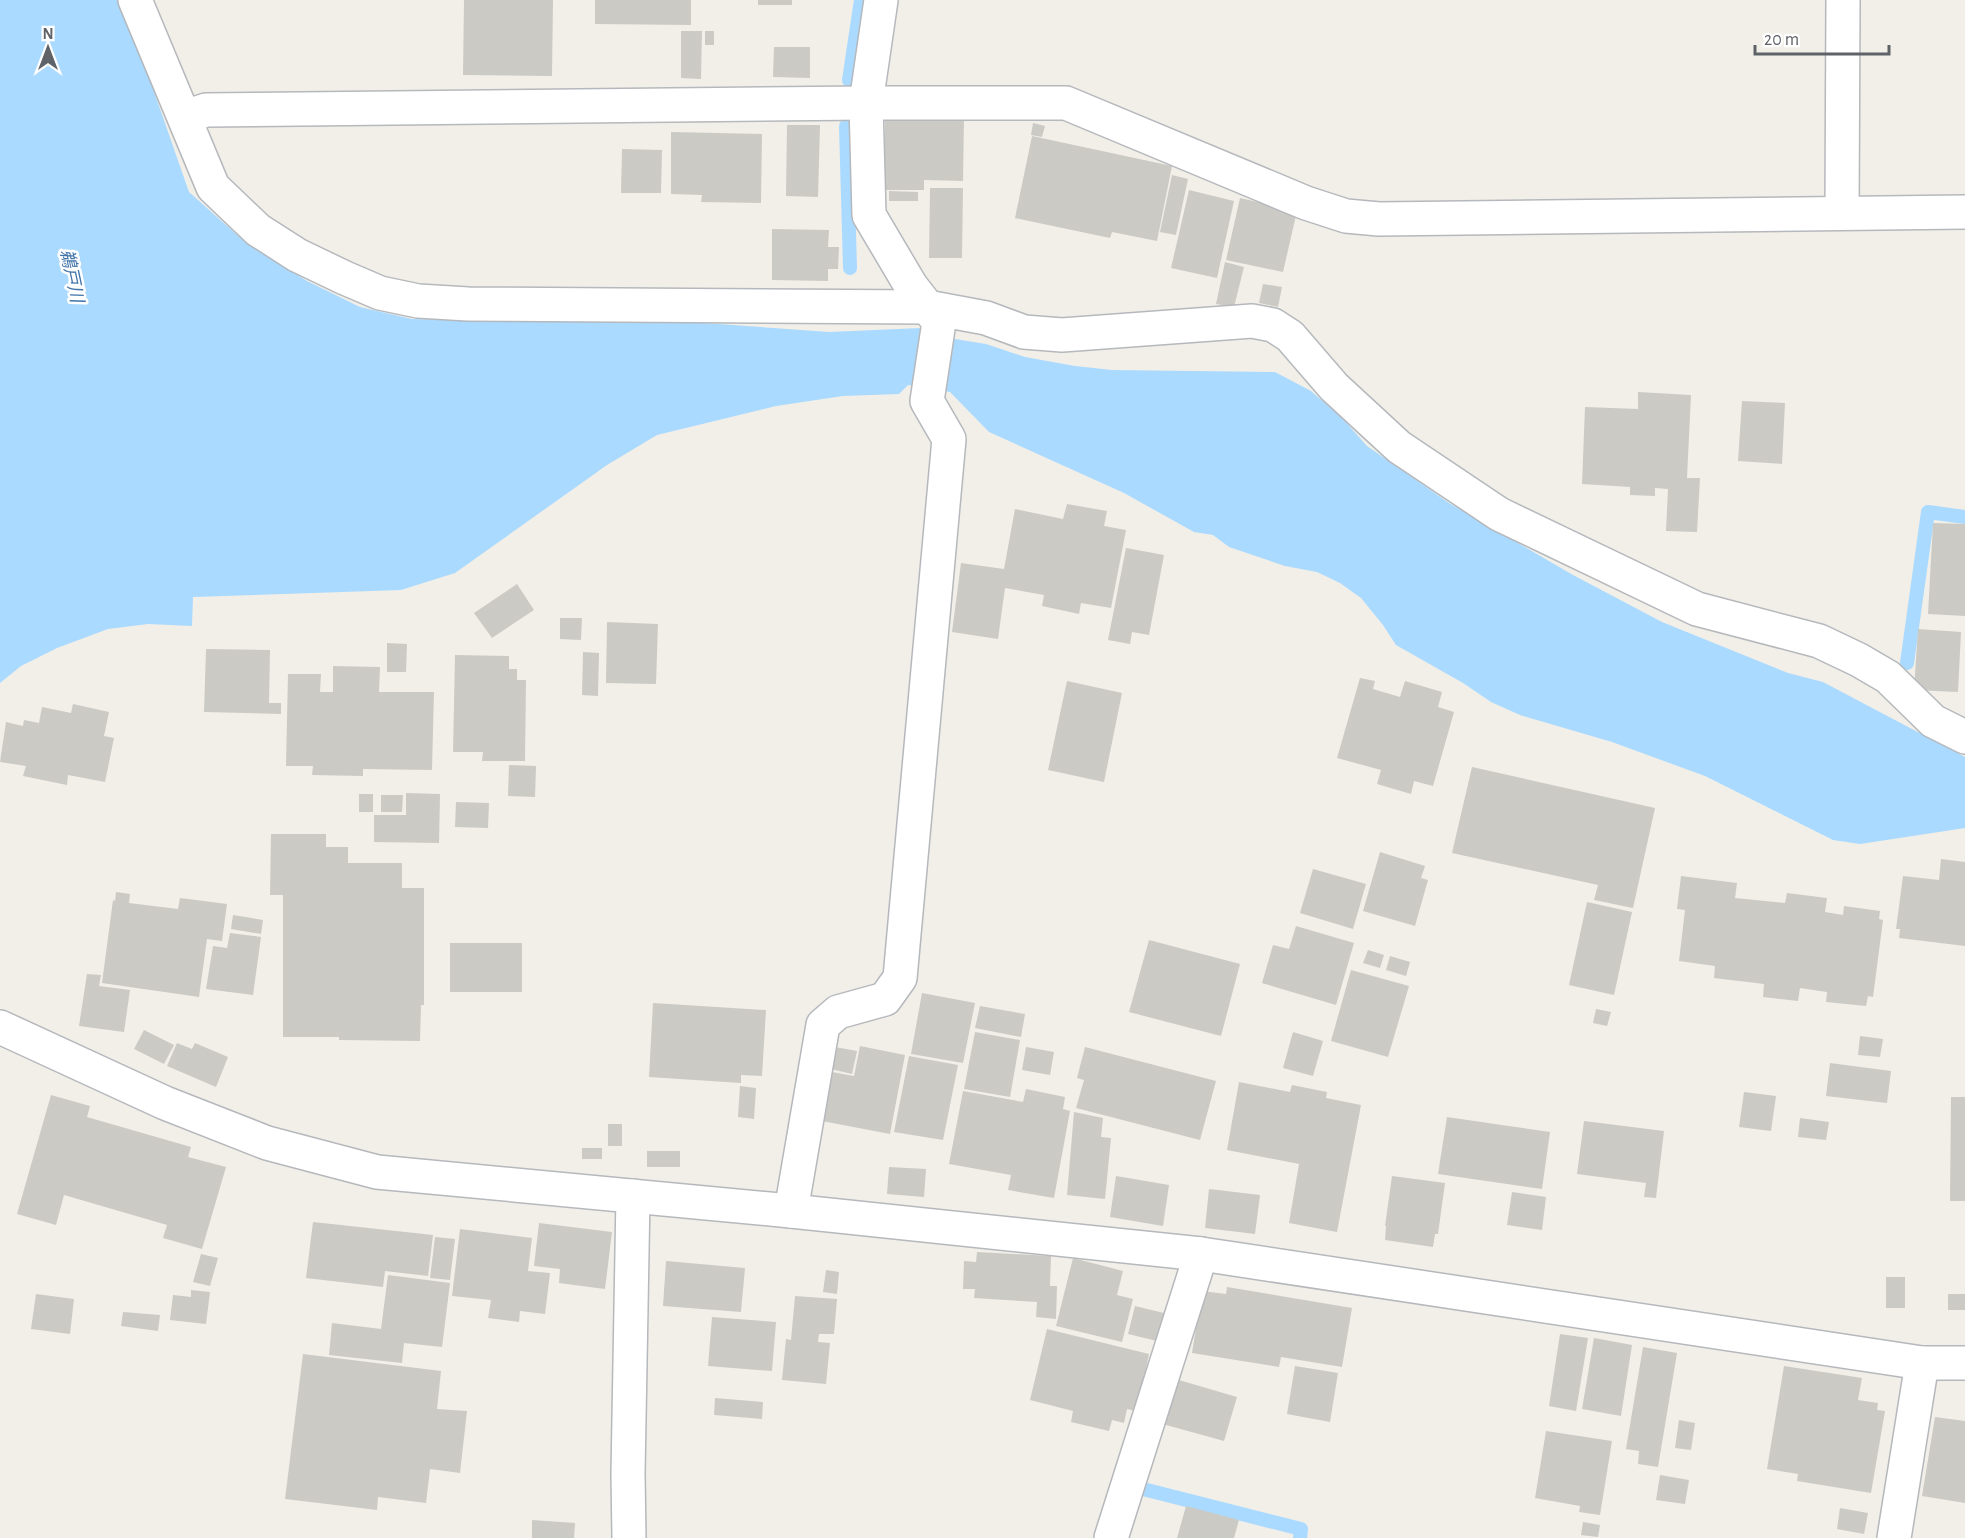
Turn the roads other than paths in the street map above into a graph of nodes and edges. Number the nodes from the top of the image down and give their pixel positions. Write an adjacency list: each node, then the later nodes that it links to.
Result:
1 (135, 0): 5 (street)
2 (881, 0): 4 (street)
3 (1843, 0): 6 (street)
4 (866, 103): 5 (street); 6 (street); 8 (street)
5 (185, 117): 8 (street)
6 (1842, 213): 7 (street)
7 (1965, 213)
8 (933, 314): 9 (street); 12 (street)
9 (1965, 737)
10 (0, 1027): 11 (street)
11 (633, 1196): 12 (street); 16 (street)
12 (791, 1211): 13 (street)
13 (1201, 1254): 14 (street); 17 (street)
14 (1922, 1363): 15 (street); 18 (street)
15 (1965, 1363)
16 (629, 1538)
17 (1111, 1538)
18 (1894, 1538)

